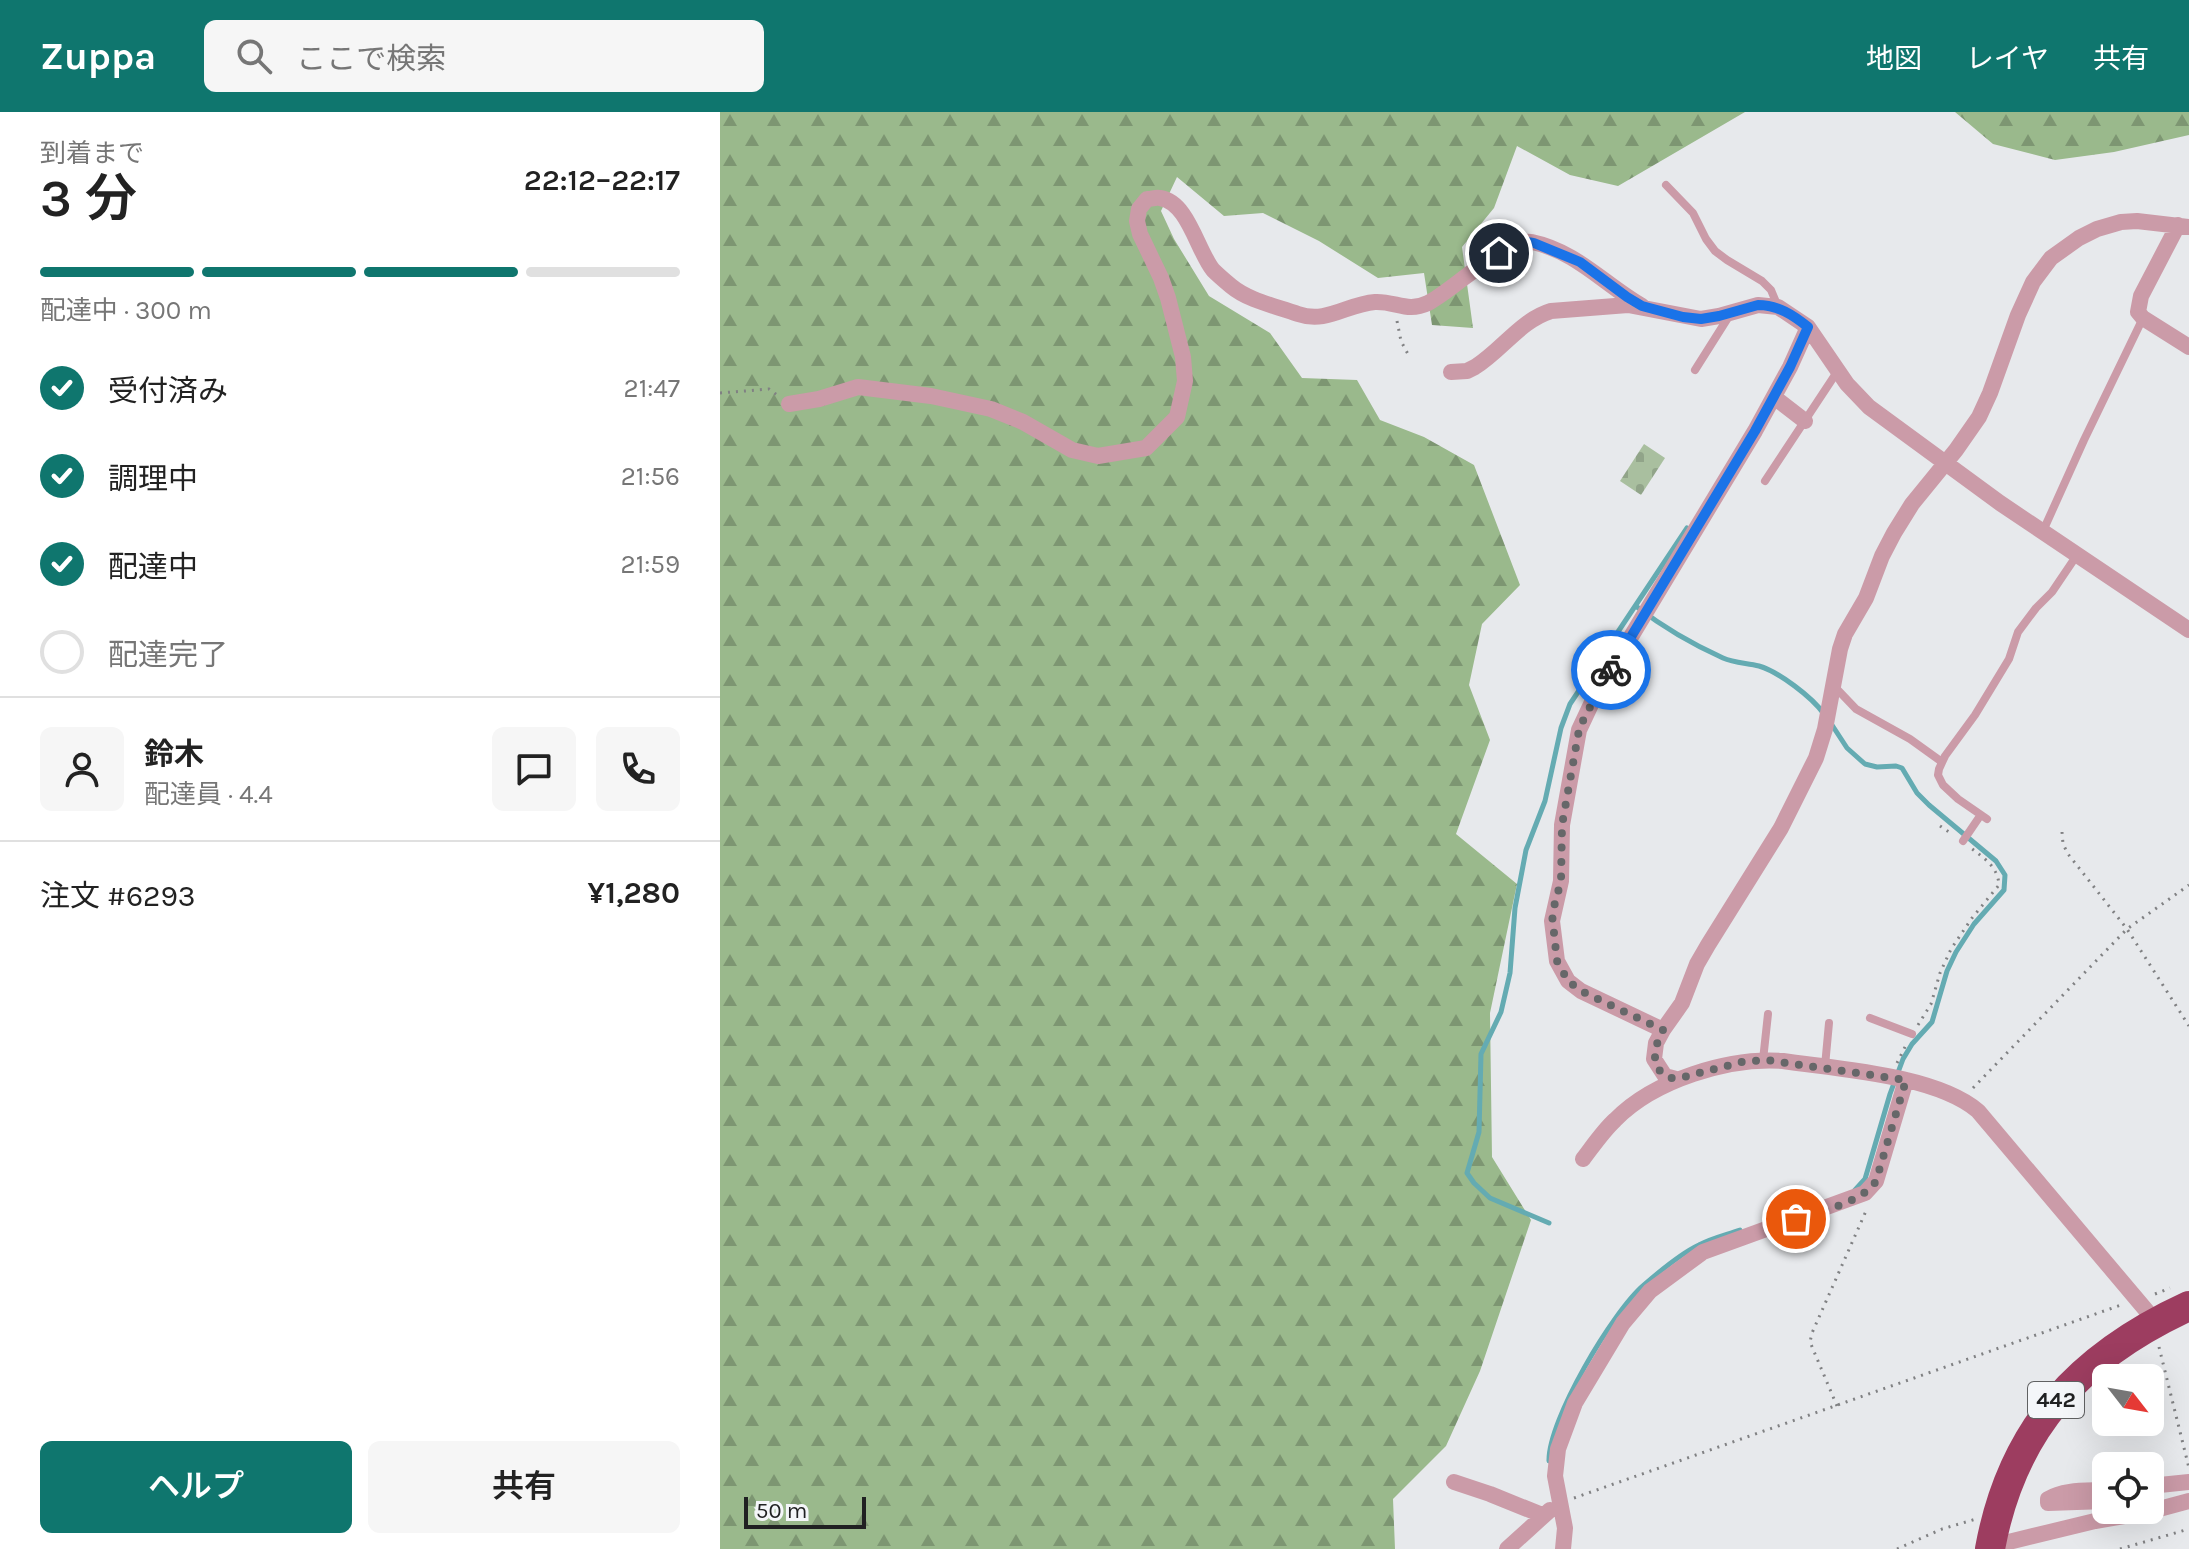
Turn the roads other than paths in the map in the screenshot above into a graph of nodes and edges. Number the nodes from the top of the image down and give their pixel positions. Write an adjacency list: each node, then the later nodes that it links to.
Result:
1 (1666, 185): 4 (lane)
2 (2183, 226): 6 (street); 15 (street)
3 (1642, 306): 5 (street); 11 (street); 13 (street)
4 (1778, 307): 5 (street); 7 (street)
5 (1731, 313): 9 (lane)
6 (2143, 318): 8 (street); 17 (lane)
7 (1808, 327): 10 (street); 12 (street)
8 (2189, 347)
9 (1695, 370)
10 (1838, 371): 14 (lane); 15 (street)
11 (1451, 372)
12 (1774, 397): 14 (street); 26 (street)
13 (789, 404)
14 (1805, 421): 16 (lane)
15 (1946, 462): 17 (street); 20 (street)
16 (1765, 481)
17 (2043, 532): 18 (street)
18 (2077, 555): 19 (street); 21 (lane)
19 (2189, 630)
20 (1833, 686): 21 (lane); 26 (street)
21 (1942, 762): 22 (lane)
22 (1963, 841)
23 (1768, 1014): 28 (lane)
24 (1870, 1018): 27 (lane)
25 (1829, 1023): 29 (lane)
26 (1663, 1030): 30 (street)
27 (1912, 1034)
28 (1763, 1060): 29 (street); 30 (street)
29 (1825, 1067): 31 (street)
30 (1676, 1079): 32 (street)
31 (1898, 1079): 34 (street); 41 (street)
32 (1583, 1159)
33 (2183, 1296): 34 (highway, 442)
34 (2153, 1320): 45 (highway, 442)
35 (1454, 1482): 43 (street)
36 (2189, 1482): 37 (street)
37 (2164, 1485)
38 (2092, 1491): 39 (street)
39 (2092, 1501)
40 (2189, 1501): 42 (street)
41 (1561, 1503): 43 (street); 47 (street)
42 (2164, 1505)
43 (1542, 1515): 46 (street)
44 (2092, 1522): 45 (street)
45 (1988, 1548)
46 (1507, 1549)
47 (1563, 1549)

